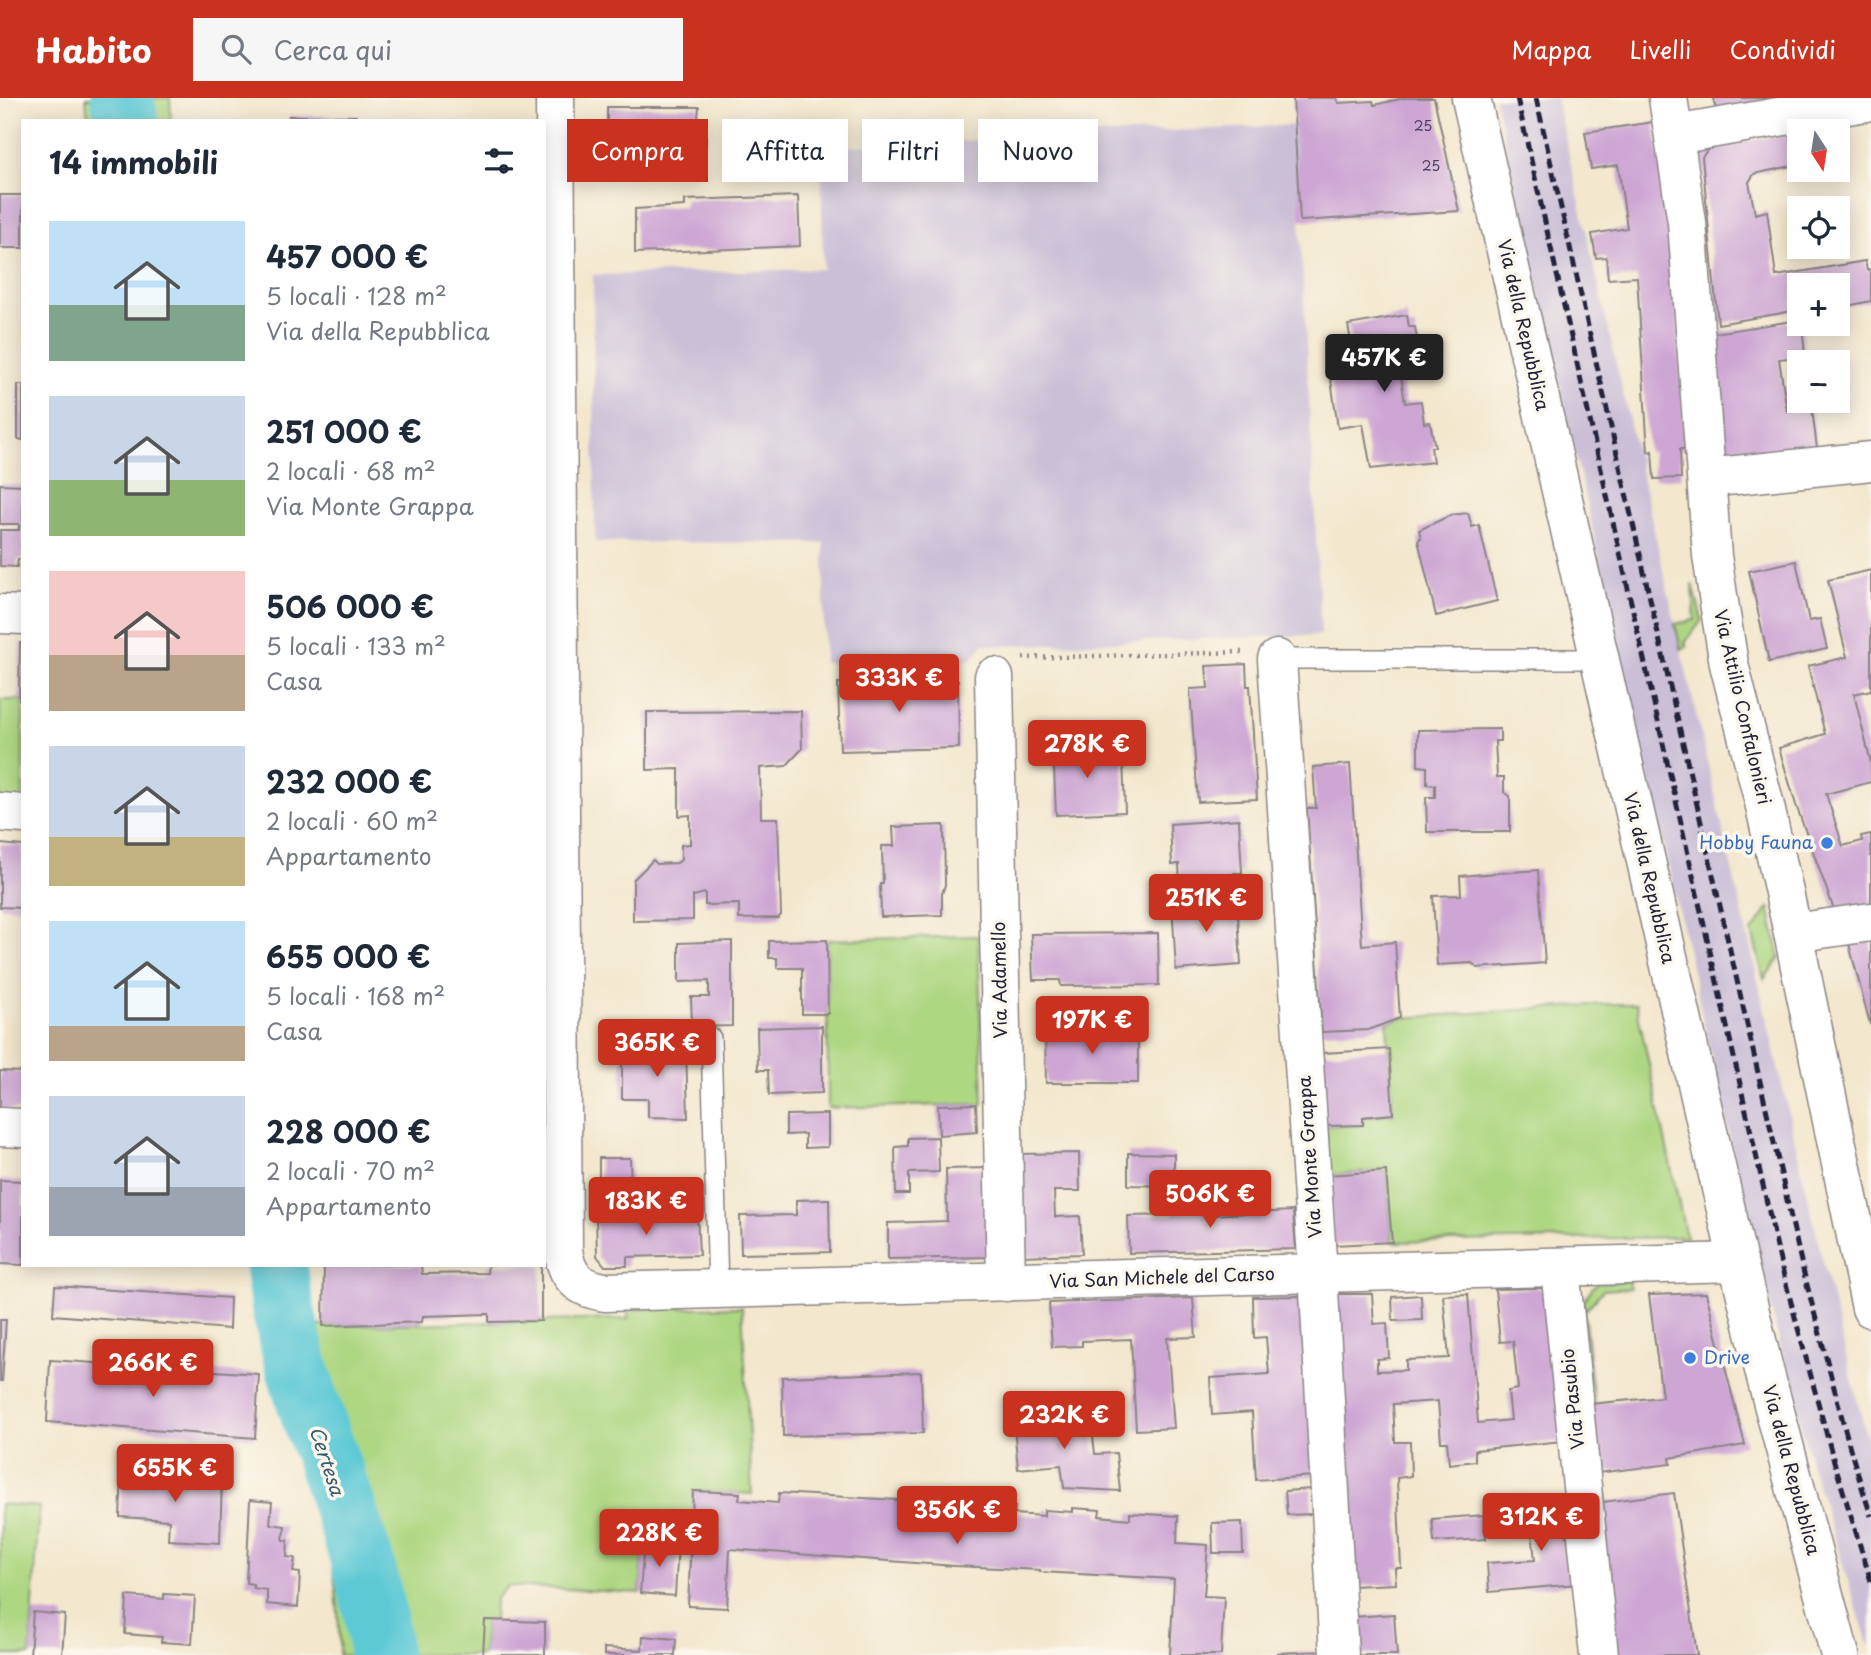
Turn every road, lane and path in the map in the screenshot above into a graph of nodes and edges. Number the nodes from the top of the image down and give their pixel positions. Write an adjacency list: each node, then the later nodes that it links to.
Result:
1 (555, 98): 24 (street, Via San Michele del Carso)
2 (1471, 98): 11 (street, Via della Repubblica)
3 (1668, 98): 5 (street, Via Attilio Confalonieri)
4 (1871, 101): 5 (street)
5 (1675, 135): 7 (street, Via Attilio Confalonieri)
6 (1871, 460): 7 (street)
7 (1707, 478): 16 (street, Via Attilio Confalonieri)
8 (0, 614): 9 (street)
9 (21, 615)
10 (1277, 659): 11 (lane); 12 (path); 22 (street, Via Monte Grappa)
11 (1598, 659): 20 (street, Via della Repubblica)
12 (994, 677): 23 (street, Via Adamello)
13 (0, 812): 14 (street)
14 (21, 814)
15 (1871, 922): 16 (street)
16 (1793, 933): 25 (street, Via Attilio Confalonieri)
17 (711, 1038): 24 (lane)
18 (0, 1128): 19 (street)
19 (21, 1128)
20 (1738, 1262): 21 (street, Via San Michele del Carso); 28 (street, Via della Repubblica)
21 (1560, 1268): 22 (street, Via San Michele del Carso); 27 (street, Via Pasubio)
22 (1318, 1273): 23 (street, Via San Michele del Carso); 26 (street, Via Monte Grappa)
23 (1006, 1282): 24 (street, Via San Michele del Carso)
24 (718, 1289)
25 (1871, 1308)
26 (1339, 1655)
27 (1599, 1655)
28 (1840, 1655)

